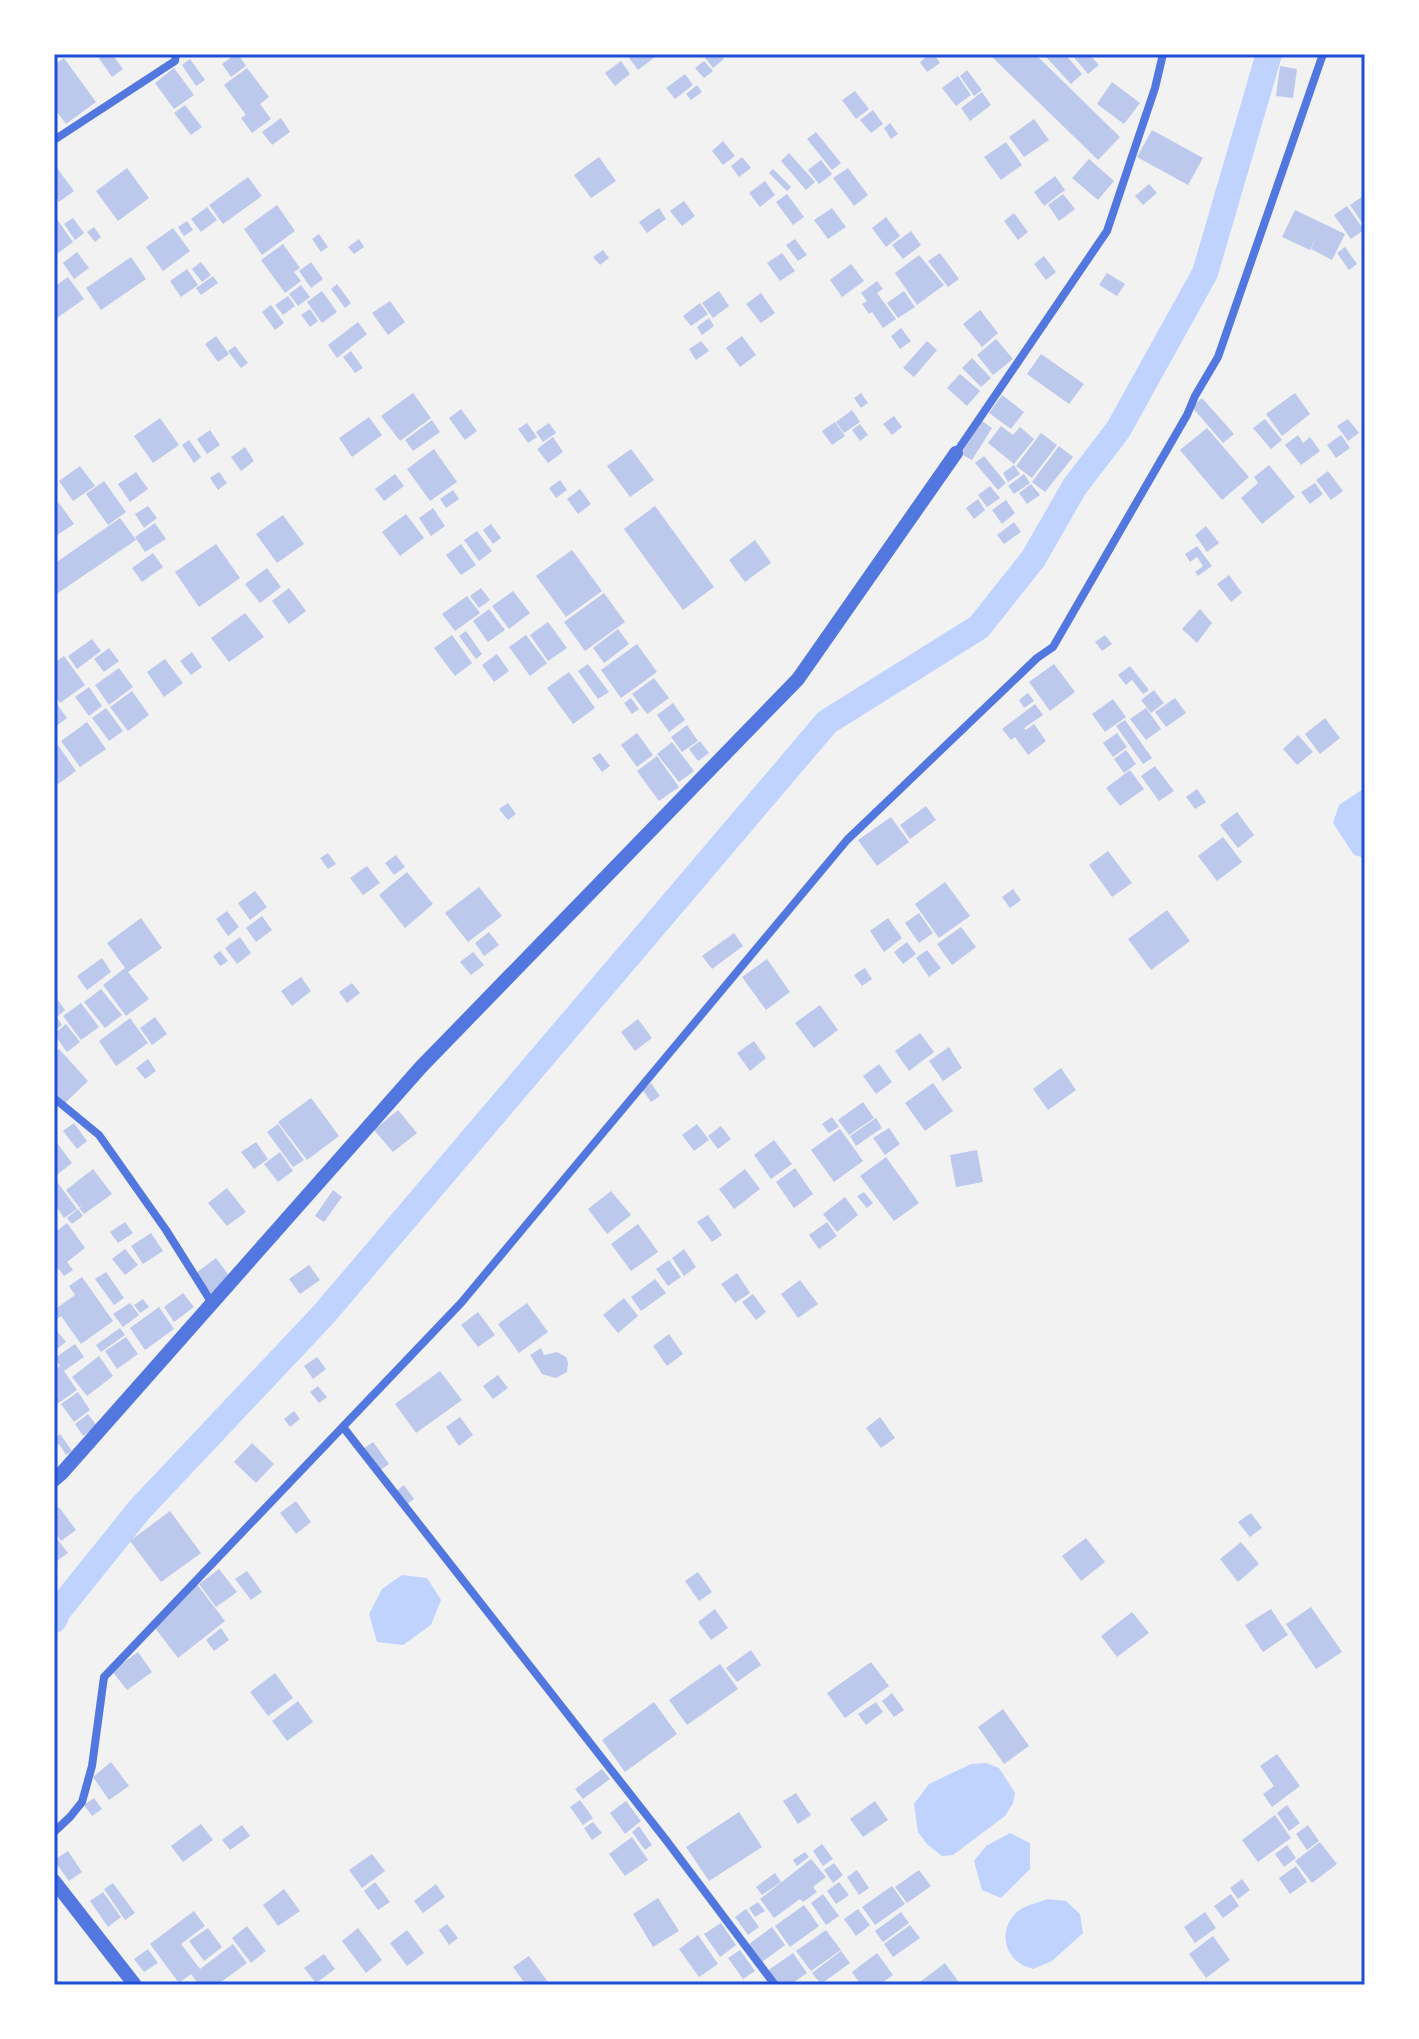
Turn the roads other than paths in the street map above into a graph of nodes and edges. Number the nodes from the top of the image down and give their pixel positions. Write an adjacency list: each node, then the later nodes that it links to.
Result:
1 (176, 54): 4 (street)
2 (1163, 54): 5 (street)
3 (1323, 54): 8 (street)
4 (54, 140)
5 (956, 453): 7 (street)
6 (54, 1098): 7 (street)
7 (212, 1303): 9 (street)
8 (343, 1427): 10 (street); 13 (street)
9 (54, 1480)
10 (54, 1832)
11 (54, 1881): 12 (street)
12 (135, 1985)
13 (775, 1985)

